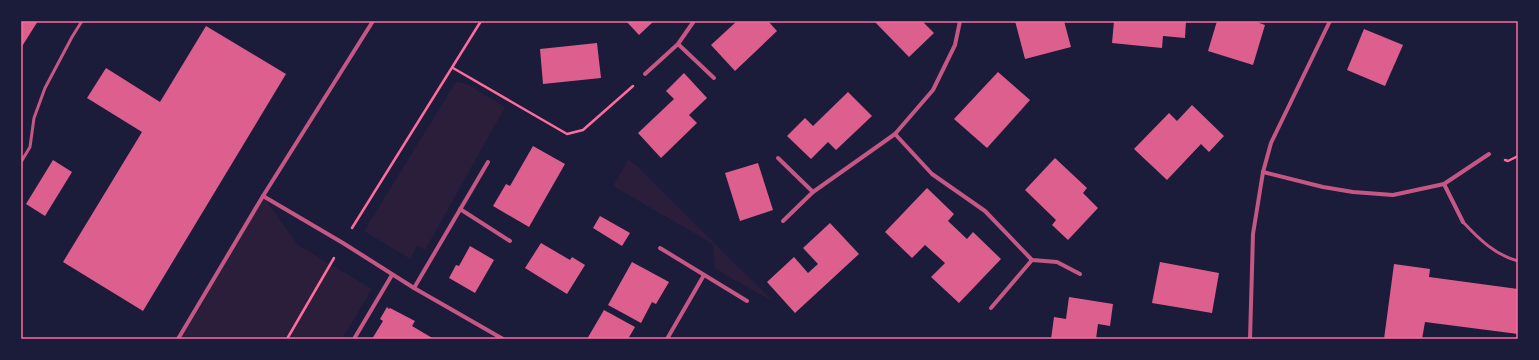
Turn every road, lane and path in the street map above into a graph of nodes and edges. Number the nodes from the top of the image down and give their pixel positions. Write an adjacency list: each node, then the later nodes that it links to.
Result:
1 (82, 21): 14 (lane)
2 (373, 21): 19 (street)
3 (481, 21): 8 (path)
4 (694, 21): 7 (street)
5 (960, 21): 11 (street)
6 (1330, 21): 16 (street)
7 (678, 44): 9 (street); 10 (street)
8 (452, 68): 9 (path); 24 (path)
9 (646, 74)
10 (714, 78)
11 (895, 134): 18 (street); 26 (street)
12 (1489, 154): 17 (street)
13 (778, 158): 18 (street)
14 (21, 162)
15 (488, 162): 20 (street)
16 (1263, 172): 17 (street); 39 (street)
17 (1444, 184): 22 (street)
18 (813, 192): 21 (street)
19 (263, 196): 24 (street); 34 (street)
20 (460, 209): 23 (street); 31 (street)
21 (783, 221)
22 (1463, 222): 27 (lane)
23 (510, 241)
24 (343, 243): 29 (street); 35 (path)
25 (660, 248): 30 (street)
26 (1032, 260): 28 (street); 33 (street)
27 (1518, 261)
28 (1080, 274)
29 (392, 275): 31 (street); 36 (street)
30 (704, 275): 32 (street); 38 (street)
31 (414, 288): 37 (street)
32 (747, 301)
33 (991, 308)
34 (178, 339)
35 (287, 339)
36 (354, 339)
37 (503, 339)
38 (667, 339)
39 (1250, 339)

